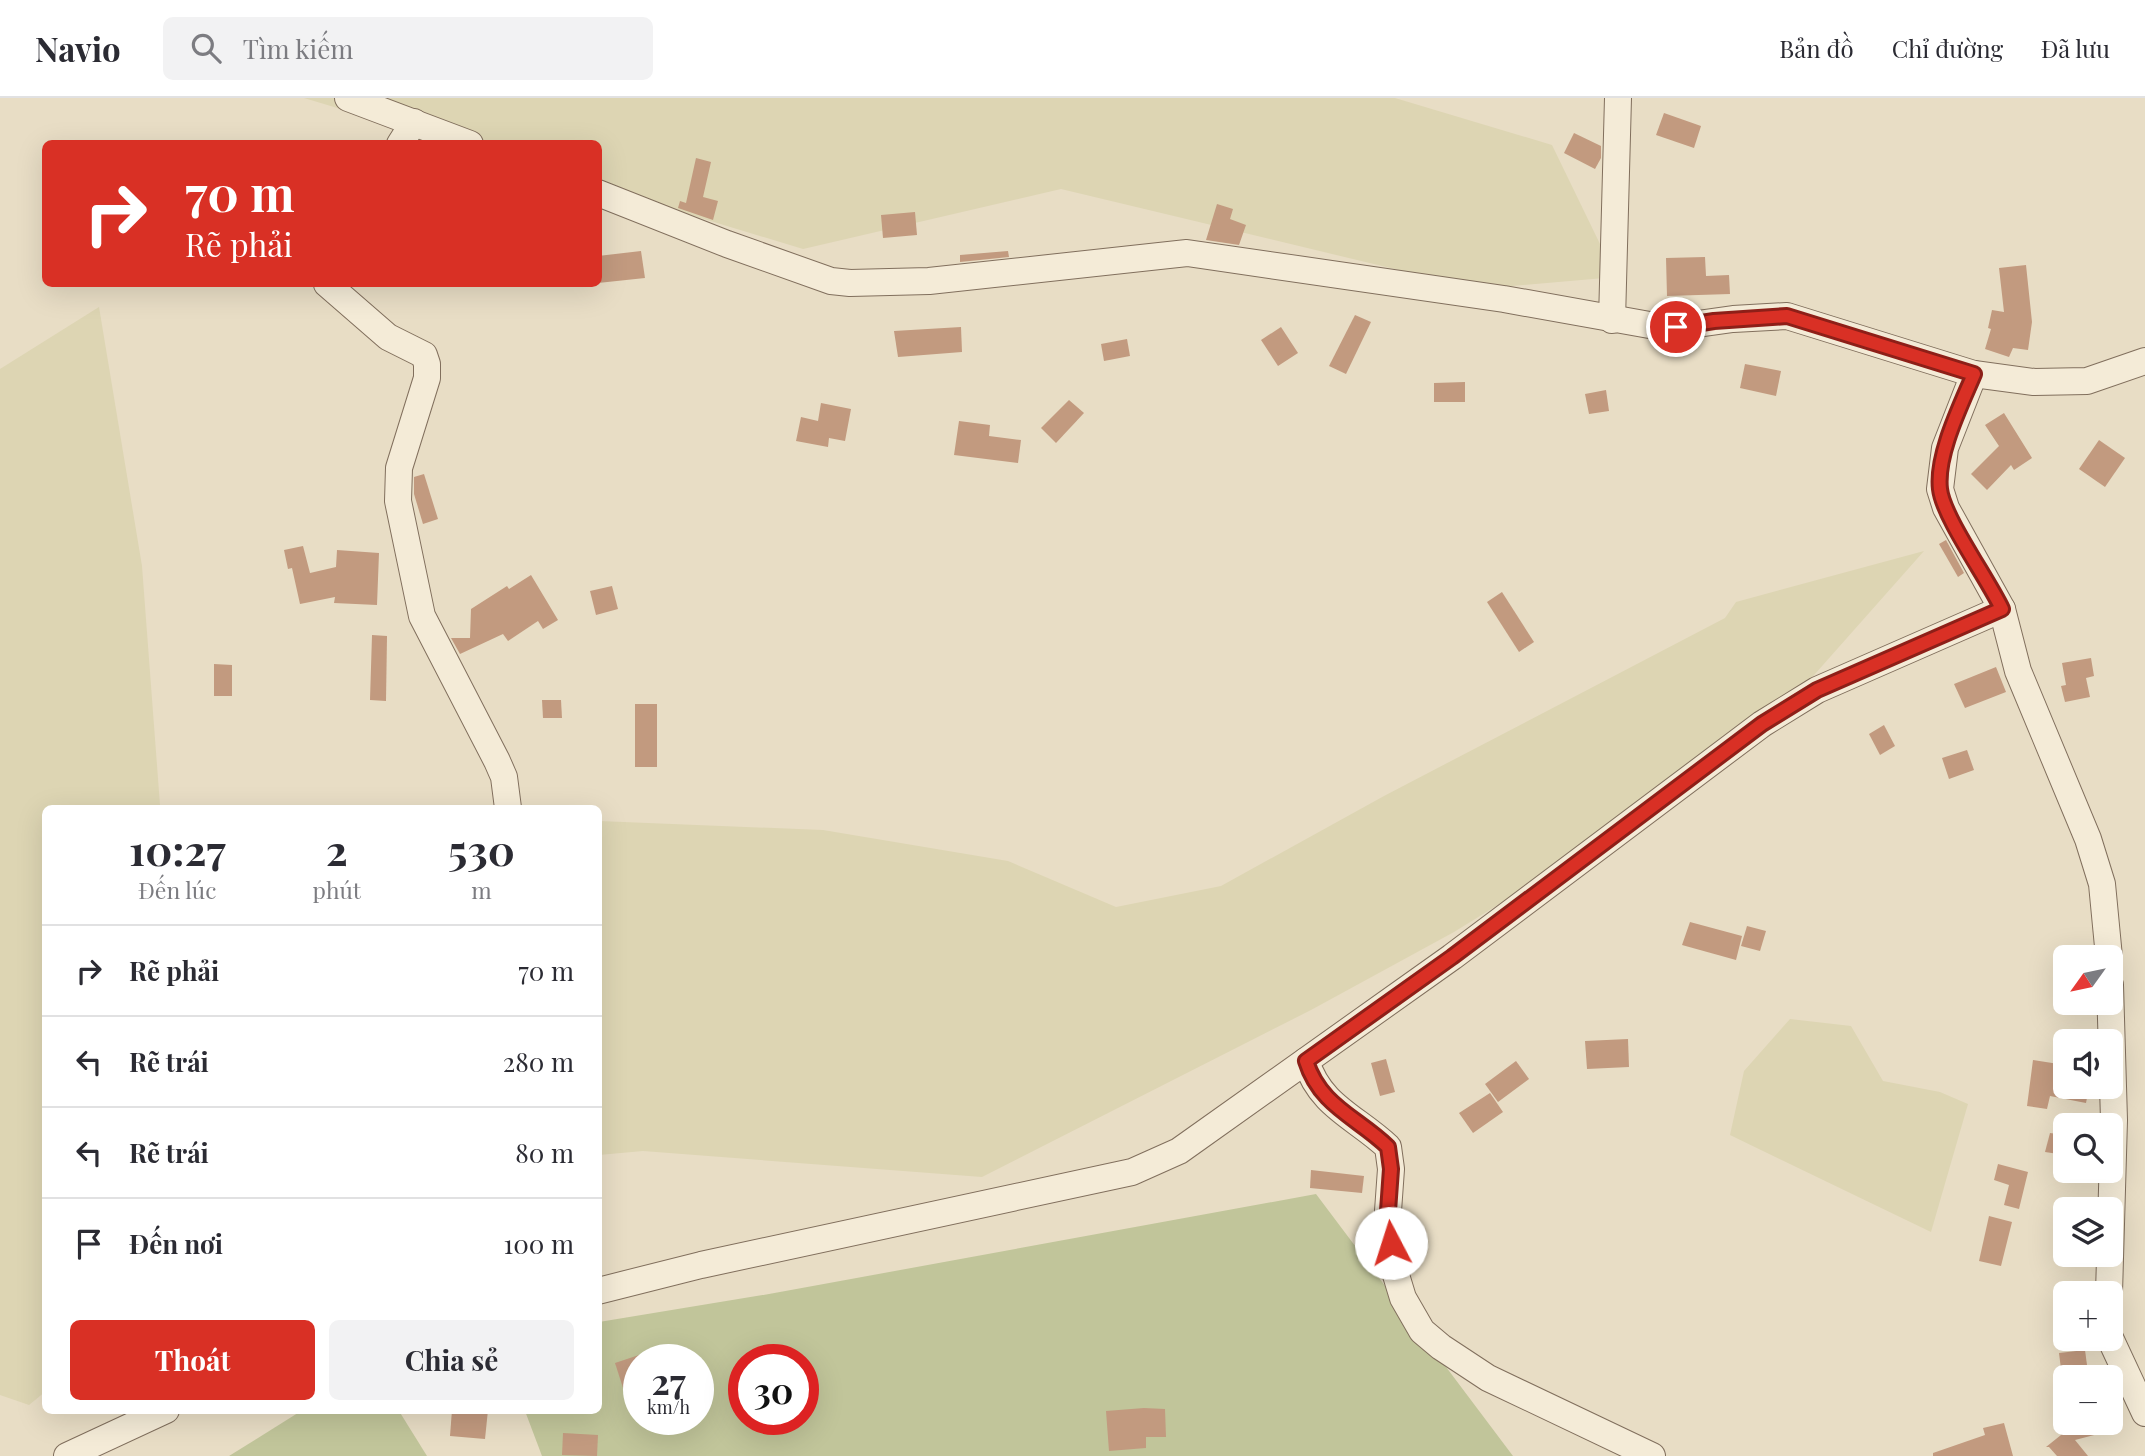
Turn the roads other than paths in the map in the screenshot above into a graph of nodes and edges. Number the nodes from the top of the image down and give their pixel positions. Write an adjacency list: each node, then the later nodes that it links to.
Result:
1 (348, 98): 3 (street)
2 (1618, 98): 7 (street)
3 (407, 133): 4 (street)
4 (447, 140)
5 (602, 195): 7 (street)
6 (330, 287): 11 (street)
7 (1612, 320): 9 (street)
8 (2145, 361): 9 (street)
9 (1974, 374): 10 (street)
10 (2002, 609): 12 (street); 14 (street)
11 (508, 805)
12 (2108, 945)
13 (2111, 1015): 15 (street)
14 (1306, 1061): 16 (street); 21 (street)
15 (2109, 1281)
16 (602, 1290)
17 (2116, 1351): 18 (street)
18 (2145, 1413)
19 (157, 1414): 20 (street)
20 (67, 1456)
21 (1652, 1456)

